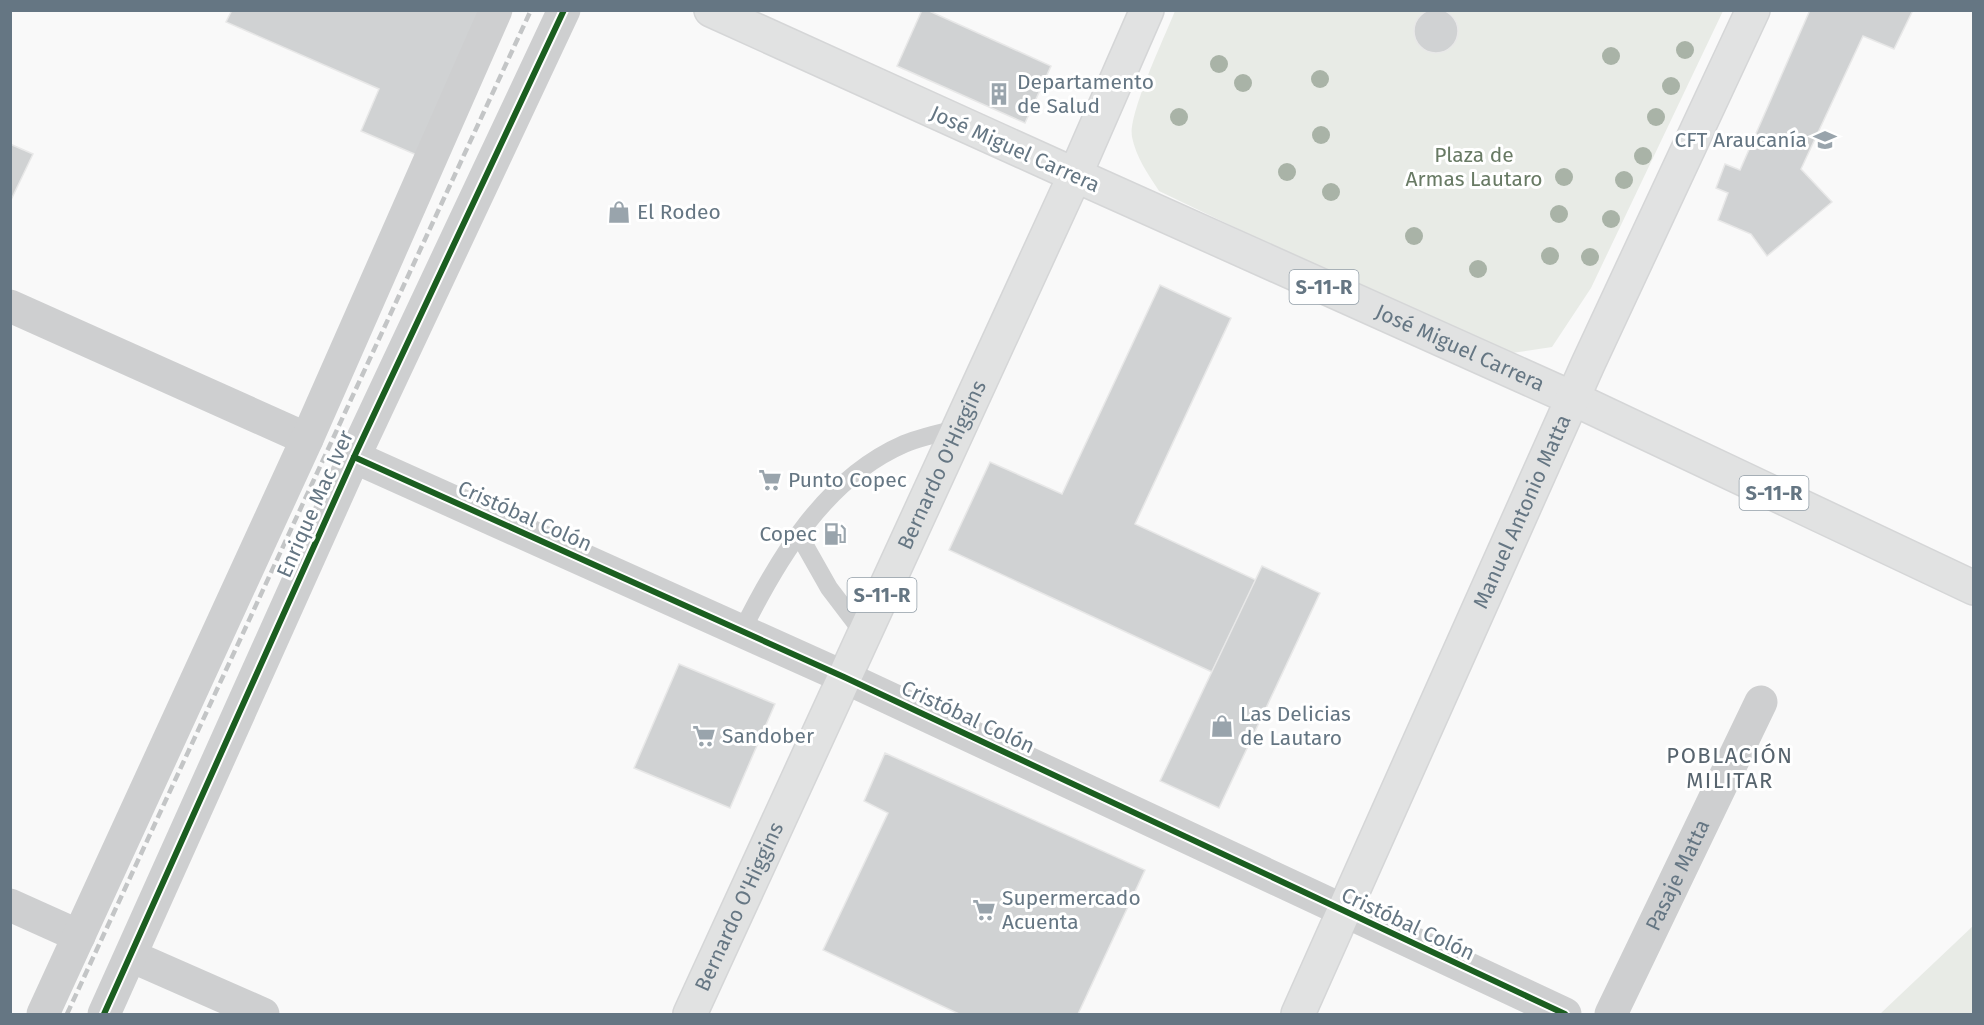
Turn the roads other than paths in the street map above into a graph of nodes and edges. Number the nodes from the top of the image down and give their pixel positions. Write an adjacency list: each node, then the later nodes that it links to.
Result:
1 (496, 10): 10 (street, Enrique Mac Iver)
2 (564, 10): 11 (street, Enrique Mac Iver)
3 (711, 10): 6 (main road, José Miguel Carrera)
4 (1147, 10): 6 (main road, Bernardo O'Higgins)
5 (1753, 10): 8 (main road, Manuel Antonio Matta)
6 (1075, 176): 8 (main road, José Miguel Carrera / S-11-R); 9 (main road, Bernardo O'Higgins / S-11-R)
7 (10, 306): 10 (street)
8 (1574, 399): 13 (main road, José Miguel Carrera / S-11-R); 19 (main road, Manuel Antonio Matta)
9 (957, 429): 12 (lane); 15 (main road, Bernardo O'Higgins / S-11-R)
10 (307, 439): 20 (street, Enrique Mac Iver)
11 (354, 457): 14 (street, Cristóbal Colón); 21 (street, Enrique Mac Iver)
12 (799, 535): 14 (lane); 15 (lane)
13 (1974, 588)
14 (742, 632): 16 (street, Cristóbal Colón)
15 (864, 634): 16 (main road, Bernardo O'Higgins / S-11-R)
16 (844, 677): 19 (street, Cristóbal Colón); 25 (main road, Bernardo O'Higgins / S-11-R)
17 (1761, 702): 28 (street, Pasaje Matta)
18 (10, 905): 20 (street)
19 (1344, 913): 26 (main road, Manuel Antonio Matta); 27 (street, Cristóbal Colón)
20 (79, 936): 22 (street, Enrique Mac Iver)
21 (131, 956): 23 (street, Enrique Mac Iver); 24 (street)
22 (43, 1014)
23 (104, 1014)
24 (262, 1014)
25 (690, 1014)
26 (1298, 1014)
27 (1565, 1014)
28 (1611, 1014)

